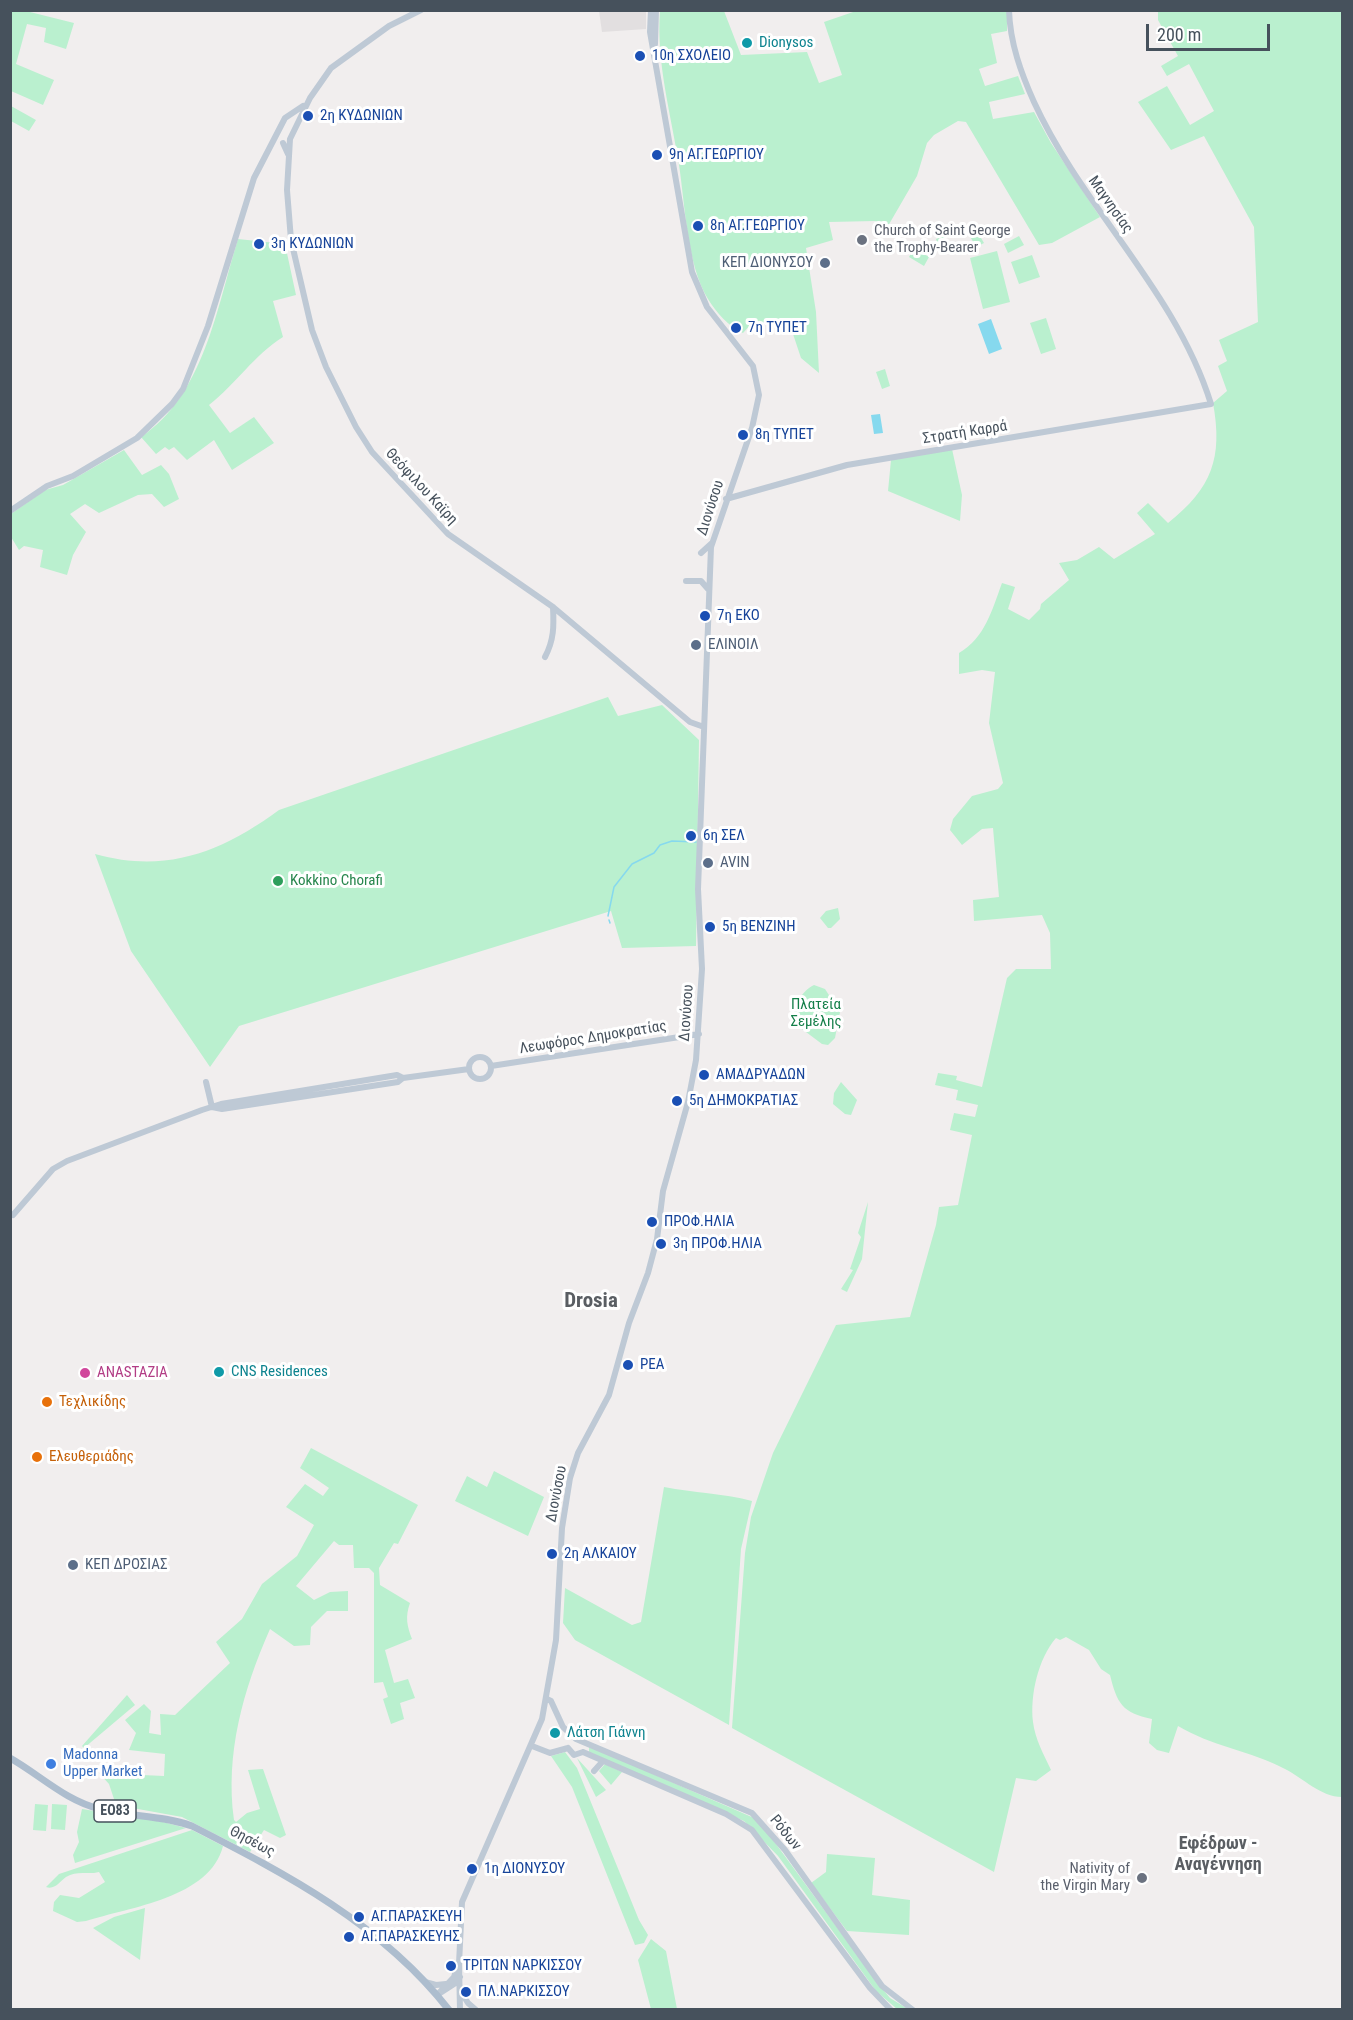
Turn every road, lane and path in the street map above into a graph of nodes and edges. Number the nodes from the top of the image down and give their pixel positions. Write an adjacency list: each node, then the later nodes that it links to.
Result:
1 (421, 10): 6 (street)
2 (651, 10): 5 (street, Διονύσου)
3 (656, 10): 5 (street, Διονύσου)
4 (1009, 10): 14 (street, Μαγνησίας)
5 (655, 53): 15 (street, Διονύσου)
6 (310, 98): 7 (street); 8 (street, Θεόφιλου Καϊρη)
7 (294, 114): 8 (street); 9 (street)
8 (298, 121): 10 (street, Θεόφιλου Καϊρη)
9 (278, 134): 11 (street, Θεόφιλου Καϊρη); 12 (street)
10 (290, 139): 11 (street); 13 (street, Θεόφιλου Καϊρη)
11 (282, 142): 12 (street); 13 (street, Θεόφιλου Καϊρη)
12 (273, 145): 16 (street)
13 (288, 154): 21 (street, Θεόφιλου Καϊρη)
14 (1212, 404): 15 (street, Στρατή Καρρά)
15 (726, 499): 17 (street, Διονύσου)
16 (10, 511)
17 (712, 542): 18 (street); 20 (street, Διονύσου)
18 (701, 553)
19 (686, 582): 20 (street)
20 (709, 591): 23 (street, Διονύσου)
21 (553, 607): 22 (street); 23 (street, Θεόφιλου Καϊρη)
22 (545, 657)
23 (704, 727): 24 (street, Διονύσου)
24 (699, 1035): 25 (street, Λεωφόρος Δημοκρατίας); 30 (street, Διονύσου)
25 (491, 1065): 26 (street); 26 (street)
26 (469, 1069): 28 (street)
27 (206, 1082): 28 (street)
28 (212, 1107): 29 (street)
29 (11, 1215)
30 (547, 1699): 31 (street, Ρόδων); 32 (street, Διονύσου)
31 (580, 1741): 33 (street); 34 (street); 48 (street, Ρόδων)
32 (532, 1746): 33 (street); 38 (street, Διονύσου)
33 (568, 1748): 34 (street, Ρόδων)
34 (584, 1752): 36 (street, Ρόδων)
35 (10, 1758): 40 (main road, Θησέως / ΕΟ83)
36 (603, 1761): 37 (street); 47 (street, Ρόδων)
37 (594, 1771)
38 (459, 1964): 39 (street, Διονύσου); 41 (street, Διονύσου)
39 (460, 1976): 42 (street, Διονύσου); 43 (street)
40 (425, 1982): 41 (street); 43 (main road, Θησέως / ΕΟ83)
41 (447, 1984): 43 (street, Διονύσου)
42 (461, 1990): 45 (street, Διονύσου); 46 (street)
43 (438, 1995): 44 (main road, Θησέως / ΕΟ83)
44 (449, 2010)
45 (460, 2010)
46 (476, 2010)
47 (891, 2010)
48 (913, 2010)

